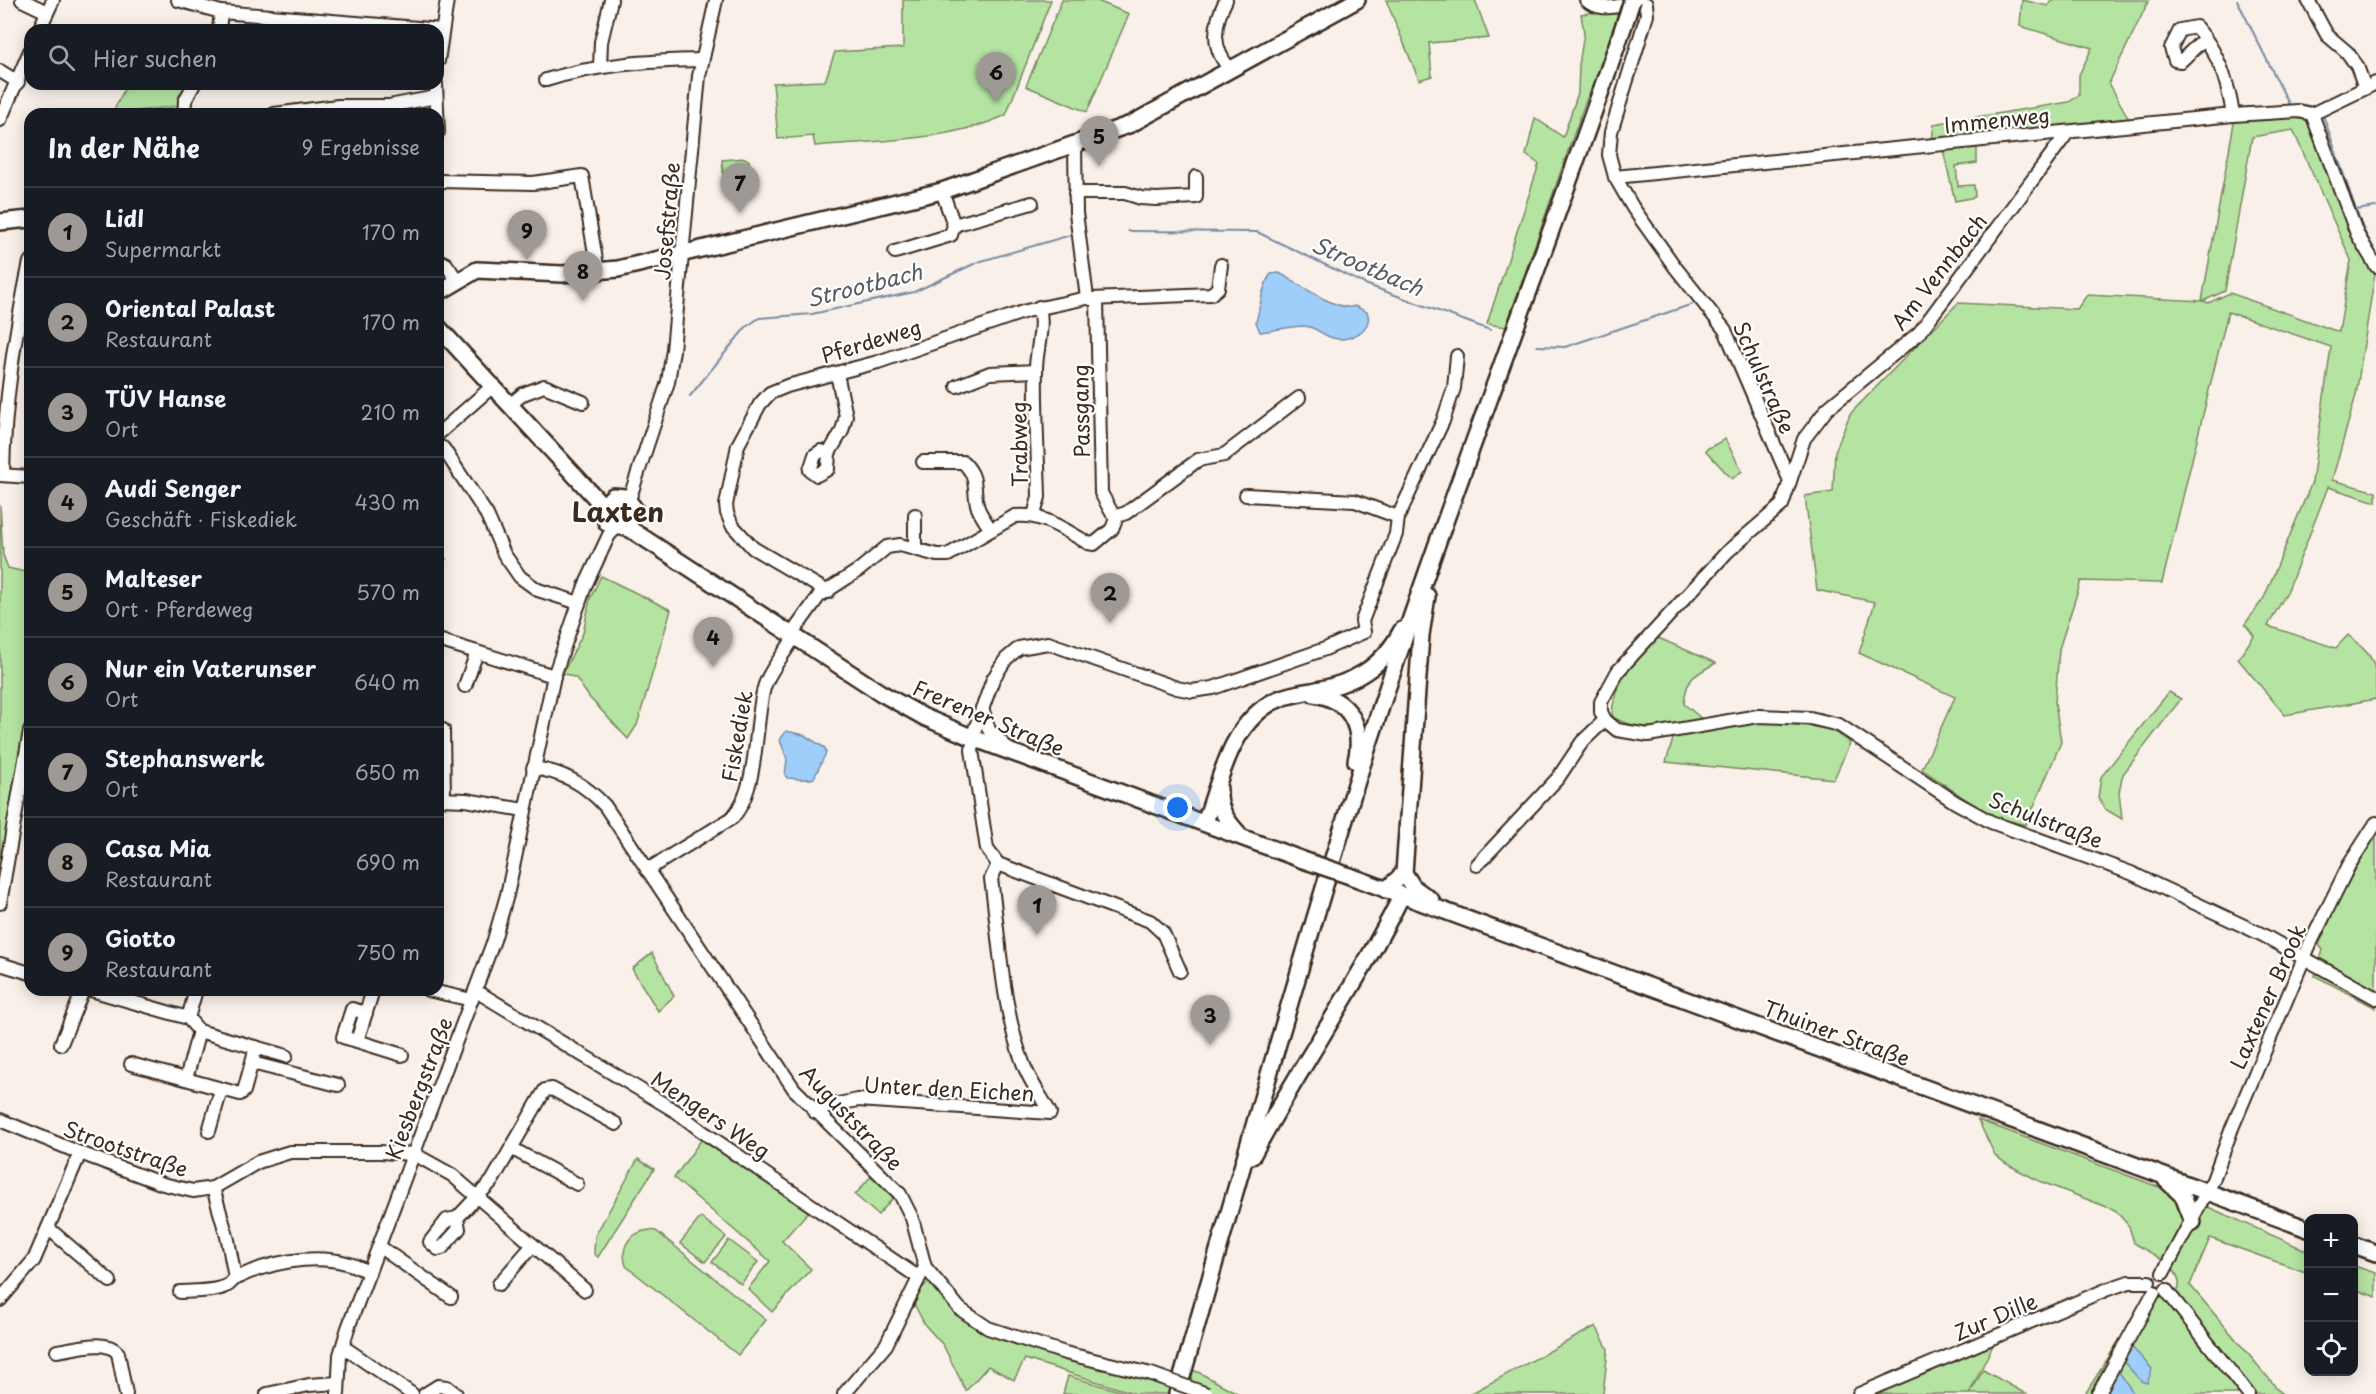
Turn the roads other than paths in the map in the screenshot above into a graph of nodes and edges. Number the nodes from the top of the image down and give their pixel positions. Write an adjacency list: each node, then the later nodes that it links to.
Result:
1 (22, 0): 12 (street)
2 (53, 0): 12 (street)
3 (178, 0): 13 (street)
4 (447, 0): 17 (street)
5 (611, 0): 21 (street)
6 (716, 0): 19 (street, Josefstraße)
7 (1226, 0): 22 (street)
8 (1357, 0): 22 (main road)
9 (1586, 0): 39 (street, Schulstraße)
10 (1632, 0): 83 (main road, bridge)
11 (2308, 0): 26 (street)
12 (47, 12): 14 (street)
13 (220, 12): 15 (street); 16 (street)
14 (42, 24)
15 (219, 24)
16 (368, 24)
17 (443, 24)
18 (2205, 38): 34 (street)
19 (702, 60): 21 (street); 48 (street, Josefstraße)
20 (24, 66): 25 (street)
21 (600, 67): 24 (street)
22 (1231, 70): 37 (main road)
23 (0, 72): 25 (street)
24 (546, 80)
25 (18, 81): 35 (street)
26 (2370, 86): 33 (street)
27 (191, 90): 30 (street)
28 (436, 90): 29 (street)
29 (436, 97): 31 (street); 32 (street)
30 (184, 108)
31 (375, 108)
32 (437, 108)
33 (2312, 114): 34 (street, Immenweg); 51 (street)
34 (2233, 115): 36 (street, Immenweg)
35 (0, 120)
36 (2068, 132): 39 (street, Immenweg); 74 (street, Am Vennbach)
37 (1075, 146): 41 (main road); 42 (street)
38 (1196, 177): 42 (street)
39 (1615, 177): 74 (street, Schulstraße)
40 (444, 181): 52 (street)
41 (942, 191): 46 (street); 48 (main road)
42 (1075, 193): 57 (street)
43 (1032, 203): 46 (street)
44 (24, 220): 45 (main road)
45 (0, 222)
46 (954, 225): 47 (street)
47 (895, 252)
48 (683, 254): 52 (main road); 76 (street, Josefstraße)
49 (444, 263): 54 (street)
50 (1221, 265): 57 (street, Pferdeweg)
51 (2376, 266)
52 (598, 272): 54 (main road)
53 (444, 280): 54 (main road)
54 (457, 280): 55 (main road)
55 (444, 289)
56 (24, 290): 72 (street)
57 (1092, 299): 58 (street, Pferdeweg); 79 (street, Passgang)
58 (1039, 307): 61 (street, Trabweg); 62 (street, Pferdeweg)
59 (444, 333): 63 (main road, Frerener Straße)
60 (1457, 356): 80 (street)
61 (1036, 371): 64 (street, Trabweg); 78 (street, Trabweg)
62 (837, 374): 70 (street); 84 (street, Pferdeweg)
63 (494, 386): 67 (main road, Frerener Straße); 68 (street)
64 (957, 386)
65 (1299, 398): 79 (street)
66 (583, 402): 67 (street)
67 (511, 404): 76 (main road, Frerener Straße)
68 (444, 429)
69 (444, 452): 86 (street)
70 (829, 453)
71 (923, 462): 81 (street)
72 (2, 475): 73 (street)
73 (24, 477)
74 (1790, 481): 94 (street)
75 (1246, 495): 80 (street)
76 (617, 511): 86 (street, Kiesbergstraße); 87 (main road, Frerener Straße)
77 (915, 515): 82 (street)
78 (1034, 516): 79 (street); 81 (street)
79 (1118, 516)
80 (1398, 516): 93 (street)
81 (991, 530): 82 (street)
82 (915, 548): 84 (street)
83 (1436, 551): 85 (main road); 110 (main road)
84 (828, 592): 87 (street)
85 (1419, 599): 92 (main road); 102 (main road)
86 (579, 603): 90 (street, Kiesbergstraße)
87 (795, 637): 95 (main road, Frerener Straße); 109 (street, Fiskediek)
88 (444, 642): 89 (street)
89 (477, 652): 90 (street); 91 (street)
90 (554, 676): 98 (street, Kiesbergstraße)
91 (465, 686)
92 (1305, 692): 99 (main road); 102 (main road)
93 (982, 708): 95 (street); 96 (street)
94 (1605, 720): 108 (street); 115 (street, Schulstraße)
95 (973, 738): 96 (main road, Frerener Straße); 107 (street)
96 (1012, 752): 103 (main road, Frerener Straße)
97 (24, 765): 113 (street)
98 (533, 768): 101 (street, Kiesbergstraße); 109 (street, Auguststraße)
99 (1220, 783): 103 (main road); 105 (main road)
100 (444, 799): 101 (street)
101 (524, 810): 124 (street, Kiesbergstraße)
102 (1347, 813): 147 (main road)
103 (1205, 822): 105 (main road, Frerener Straße)
104 (2376, 822): 115 (street, Laxtener Brook)
105 (1240, 836): 106 (main road, Frerener Straße)
106 (1303, 860): 111 (main road, Thuiner Straße, bridge)
107 (998, 864): 118 (street); 137 (street, Unter den Eichen)
108 (1477, 864)
109 (647, 870): 137 (street, Auguststraße)
110 (1404, 873): 111 (main road); 114 (main road)
111 (1386, 890): 112 (main road, Thuiner Straße)
112 (1402, 895): 114 (main road, Thuiner Straße); 147 (main road)
113 (0, 903)
114 (1442, 909): 145 (main road, Thuiner Straße)
115 (2304, 958): 125 (street, Schulstraße); 149 (street, Laxtener Brook)
116 (0, 964): 117 (street)
117 (24, 971)
118 (1180, 971)
119 (444, 992): 124 (street, Mengers Weg)
120 (81, 996): 128 (street)
121 (113, 996): 126 (street)
122 (194, 996): 126 (street)
123 (371, 996): 130 (street)
124 (474, 996): 144 (street, Kiesbergstraße); 159 (street, Mengers Weg)
125 (2376, 998)
126 (188, 1017): 127 (street)
127 (199, 1032): 129 (street); 134 (street)
128 (61, 1044)
129 (256, 1047): 131 (street); 132 (street)
130 (402, 1055)
131 (286, 1056)
132 (252, 1063): 135 (street); 136 (street)
133 (131, 1064): 134 (street)
134 (186, 1079): 136 (street)
135 (338, 1084)
136 (221, 1090): 140 (street)
137 (815, 1113): 159 (street, Auguststraße)
138 (3, 1121): 141 (street); 143 (street, Strootstraße)
139 (616, 1124): 142 (street)
140 (209, 1131)
141 (0, 1135)
142 (511, 1148): 146 (street); 150 (street)
143 (80, 1154): 148 (street, Strootstraße); 153 (street)
144 (414, 1154): 148 (street, Strootstraße); 150 (street); 156 (street, Kiesbergstraße)
145 (2159, 1174): 149 (main road, Thuiner Straße); 152 (main road)
146 (577, 1184)
147 (1237, 1186): 178 (main road)
148 (213, 1188): 161 (street)
149 (2208, 1192): 152 (street, Laxtener Brook); 154 (main road, Thuiner Straße)
150 (478, 1197): 151 (street); 155 (street)
151 (457, 1218)
152 (2193, 1222): 164 (street, Laxtener Brook)
153 (48, 1228): 162 (street); 168 (street)
154 (2304, 1228)
155 (533, 1245): 163 (street); 165 (street)
156 (380, 1246): 160 (street, Kiesbergstraße); 167 (street)
157 (2358, 1246): 158 (main road)
158 (2376, 1253)
159 (922, 1272): 177 (street); 179 (street, Auguststraße, bridge)
160 (369, 1273): 161 (street); 171 (street, Kiesbergstraße)
161 (235, 1278): 166 (street)
162 (110, 1281)
163 (499, 1284)
164 (2156, 1288): 180 (street, Zur Dille); 181 (street); 182 (street)
165 (585, 1290)
166 (180, 1292)
167 (451, 1297)
168 (0, 1300)
169 (348, 1350): 174 (street)
170 (57, 1351): 172 (street)
171 (338, 1389): 173 (street)
172 (126, 1394)
173 (267, 1394)
174 (412, 1394)
175 (425, 1394): 176 (street)
176 (456, 1394)
177 (844, 1394)
178 (1178, 1394)
179 (1207, 1394)
180 (1859, 1394)
181 (2098, 1394)
182 (2248, 1394)

